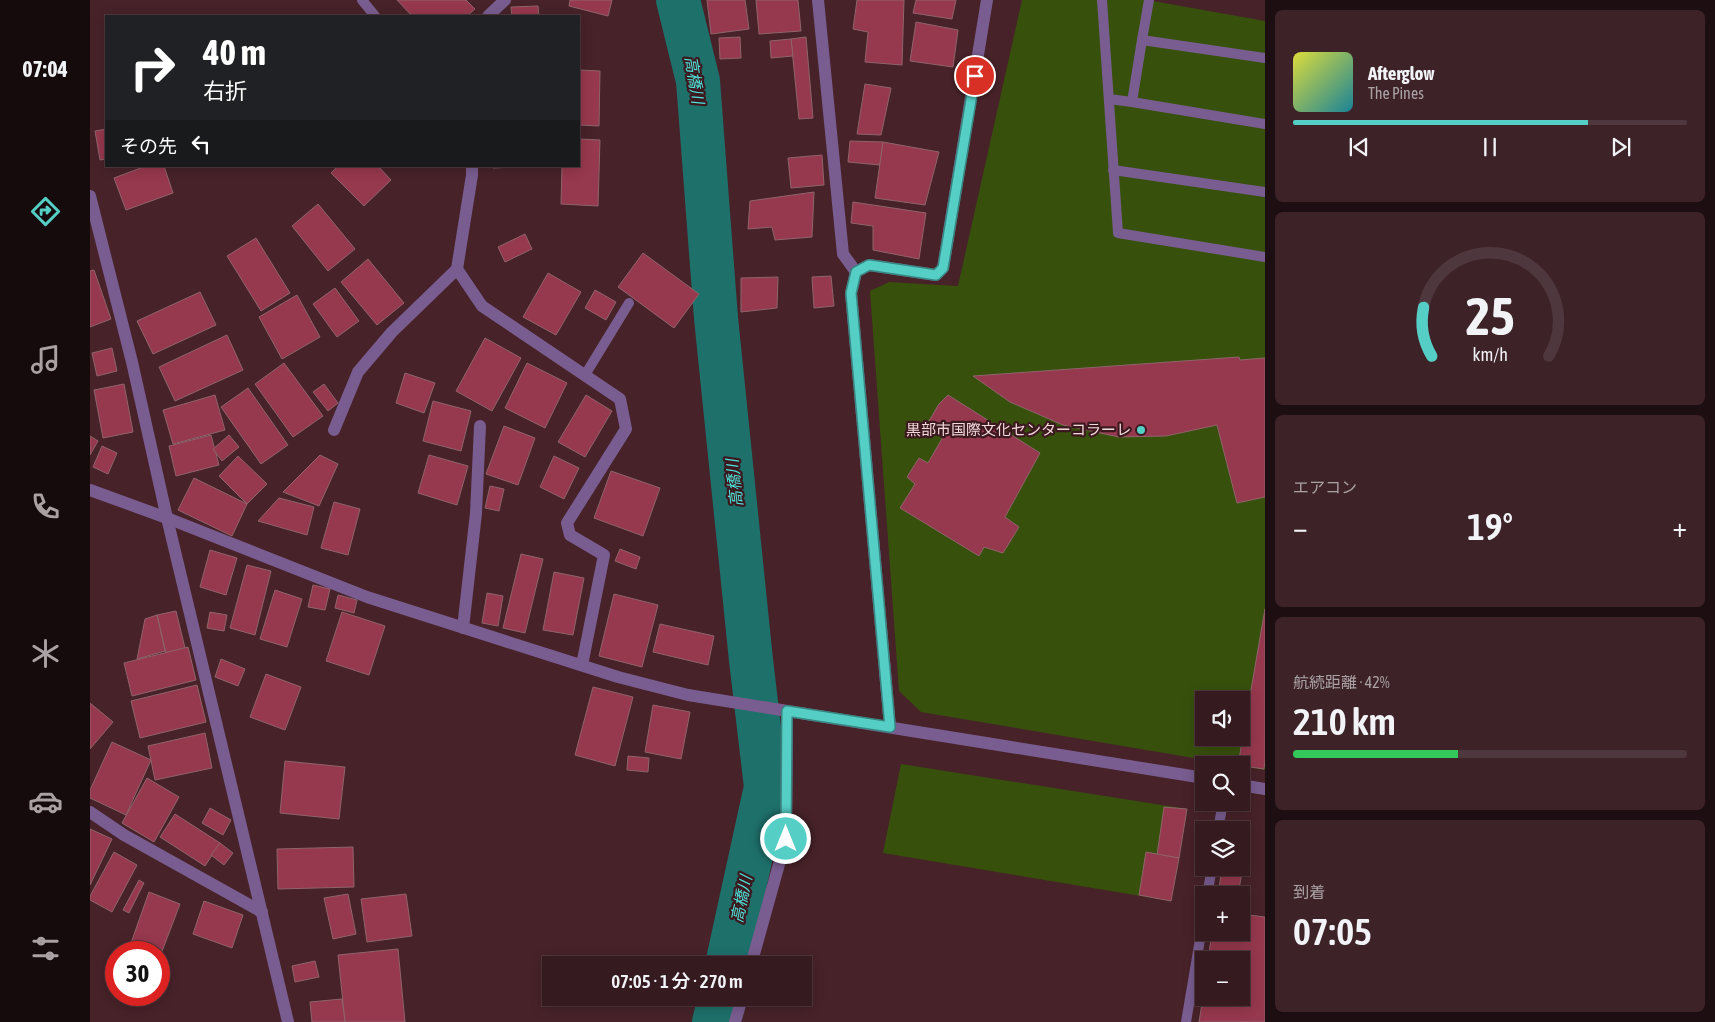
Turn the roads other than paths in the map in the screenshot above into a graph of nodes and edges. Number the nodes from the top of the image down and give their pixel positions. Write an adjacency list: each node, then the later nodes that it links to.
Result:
1 (362, 0): 7 (lane)
2 (505, 0): 8 (street)
3 (818, 0): 20 (street)
4 (987, 0): 20 (street)
5 (1102, 0): 11 (lane)
6 (1149, 0): 9 (lane)
7 (374, 15)
8 (489, 15)
9 (1142, 40): 10 (lane); 12 (lane)
10 (1265, 58)
11 (1109, 99): 12 (lane); 15 (lane)
12 (1132, 102): 13 (lane)
13 (1265, 124)
14 (472, 167): 19 (street)
15 (1114, 170): 16 (lane); 18 (lane)
16 (1265, 192)
17 (90, 196): 26 (street)
18 (1265, 257)
19 (457, 269): 22 (street); 24 (street)
20 (856, 272): 30 (street)
21 (629, 302): 22 (lane)
22 (585, 375): 28 (street)
23 (480, 426): 27 (street)
24 (334, 430)
25 (90, 490): 26 (street)
26 (167, 518): 27 (street); 35 (street)
27 (464, 628): 28 (street)
28 (582, 665): 29 (street)
29 (787, 711): 30 (street); 37 (street)
30 (890, 727): 31 (street)
31 (1195, 777)
32 (1250, 786): 33 (street)
33 (1265, 789)
34 (90, 812): 35 (street)
35 (262, 912): 39 (street)
36 (1200, 941): 41 (lane)
37 (754, 956)
38 (740, 1006): 40 (street)
39 (288, 1022)
40 (735, 1022)
41 (1186, 1022)

